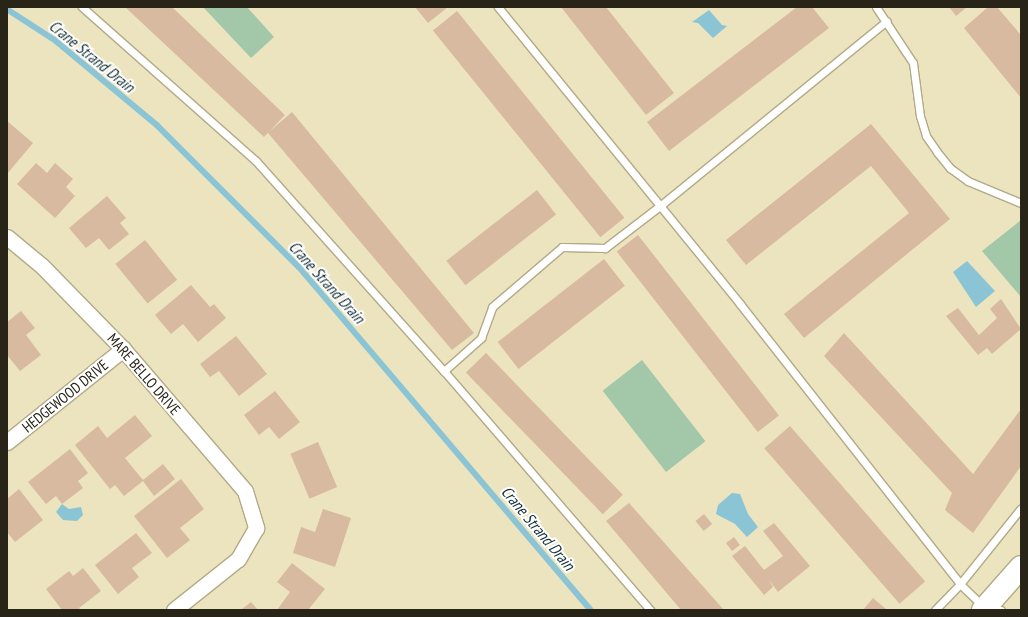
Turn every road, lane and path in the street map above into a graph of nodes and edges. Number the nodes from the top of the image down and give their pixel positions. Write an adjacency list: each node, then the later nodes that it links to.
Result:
1 (82, 7): 9 (lane)
2 (498, 7): 6 (lane)
3 (876, 7): 4 (lane)
4 (887, 22): 5 (lane); 6 (lane)
5 (1021, 203)
6 (661, 206): 9 (lane); 13 (lane)
7 (7, 237): 8 (street, MARE BELLO DRIVE)
8 (123, 349): 10 (street, HEDGEWOOD DRIVE); 15 (street, MARE BELLO DRIVE)
9 (444, 371): 16 (lane)
10 (7, 442)
11 (1021, 508): 13 (lane)
12 (1021, 567): 14 (main road)
13 (960, 584): 14 (lane); 17 (lane)
14 (989, 609)
15 (174, 610)
16 (650, 610)
17 (936, 610)

